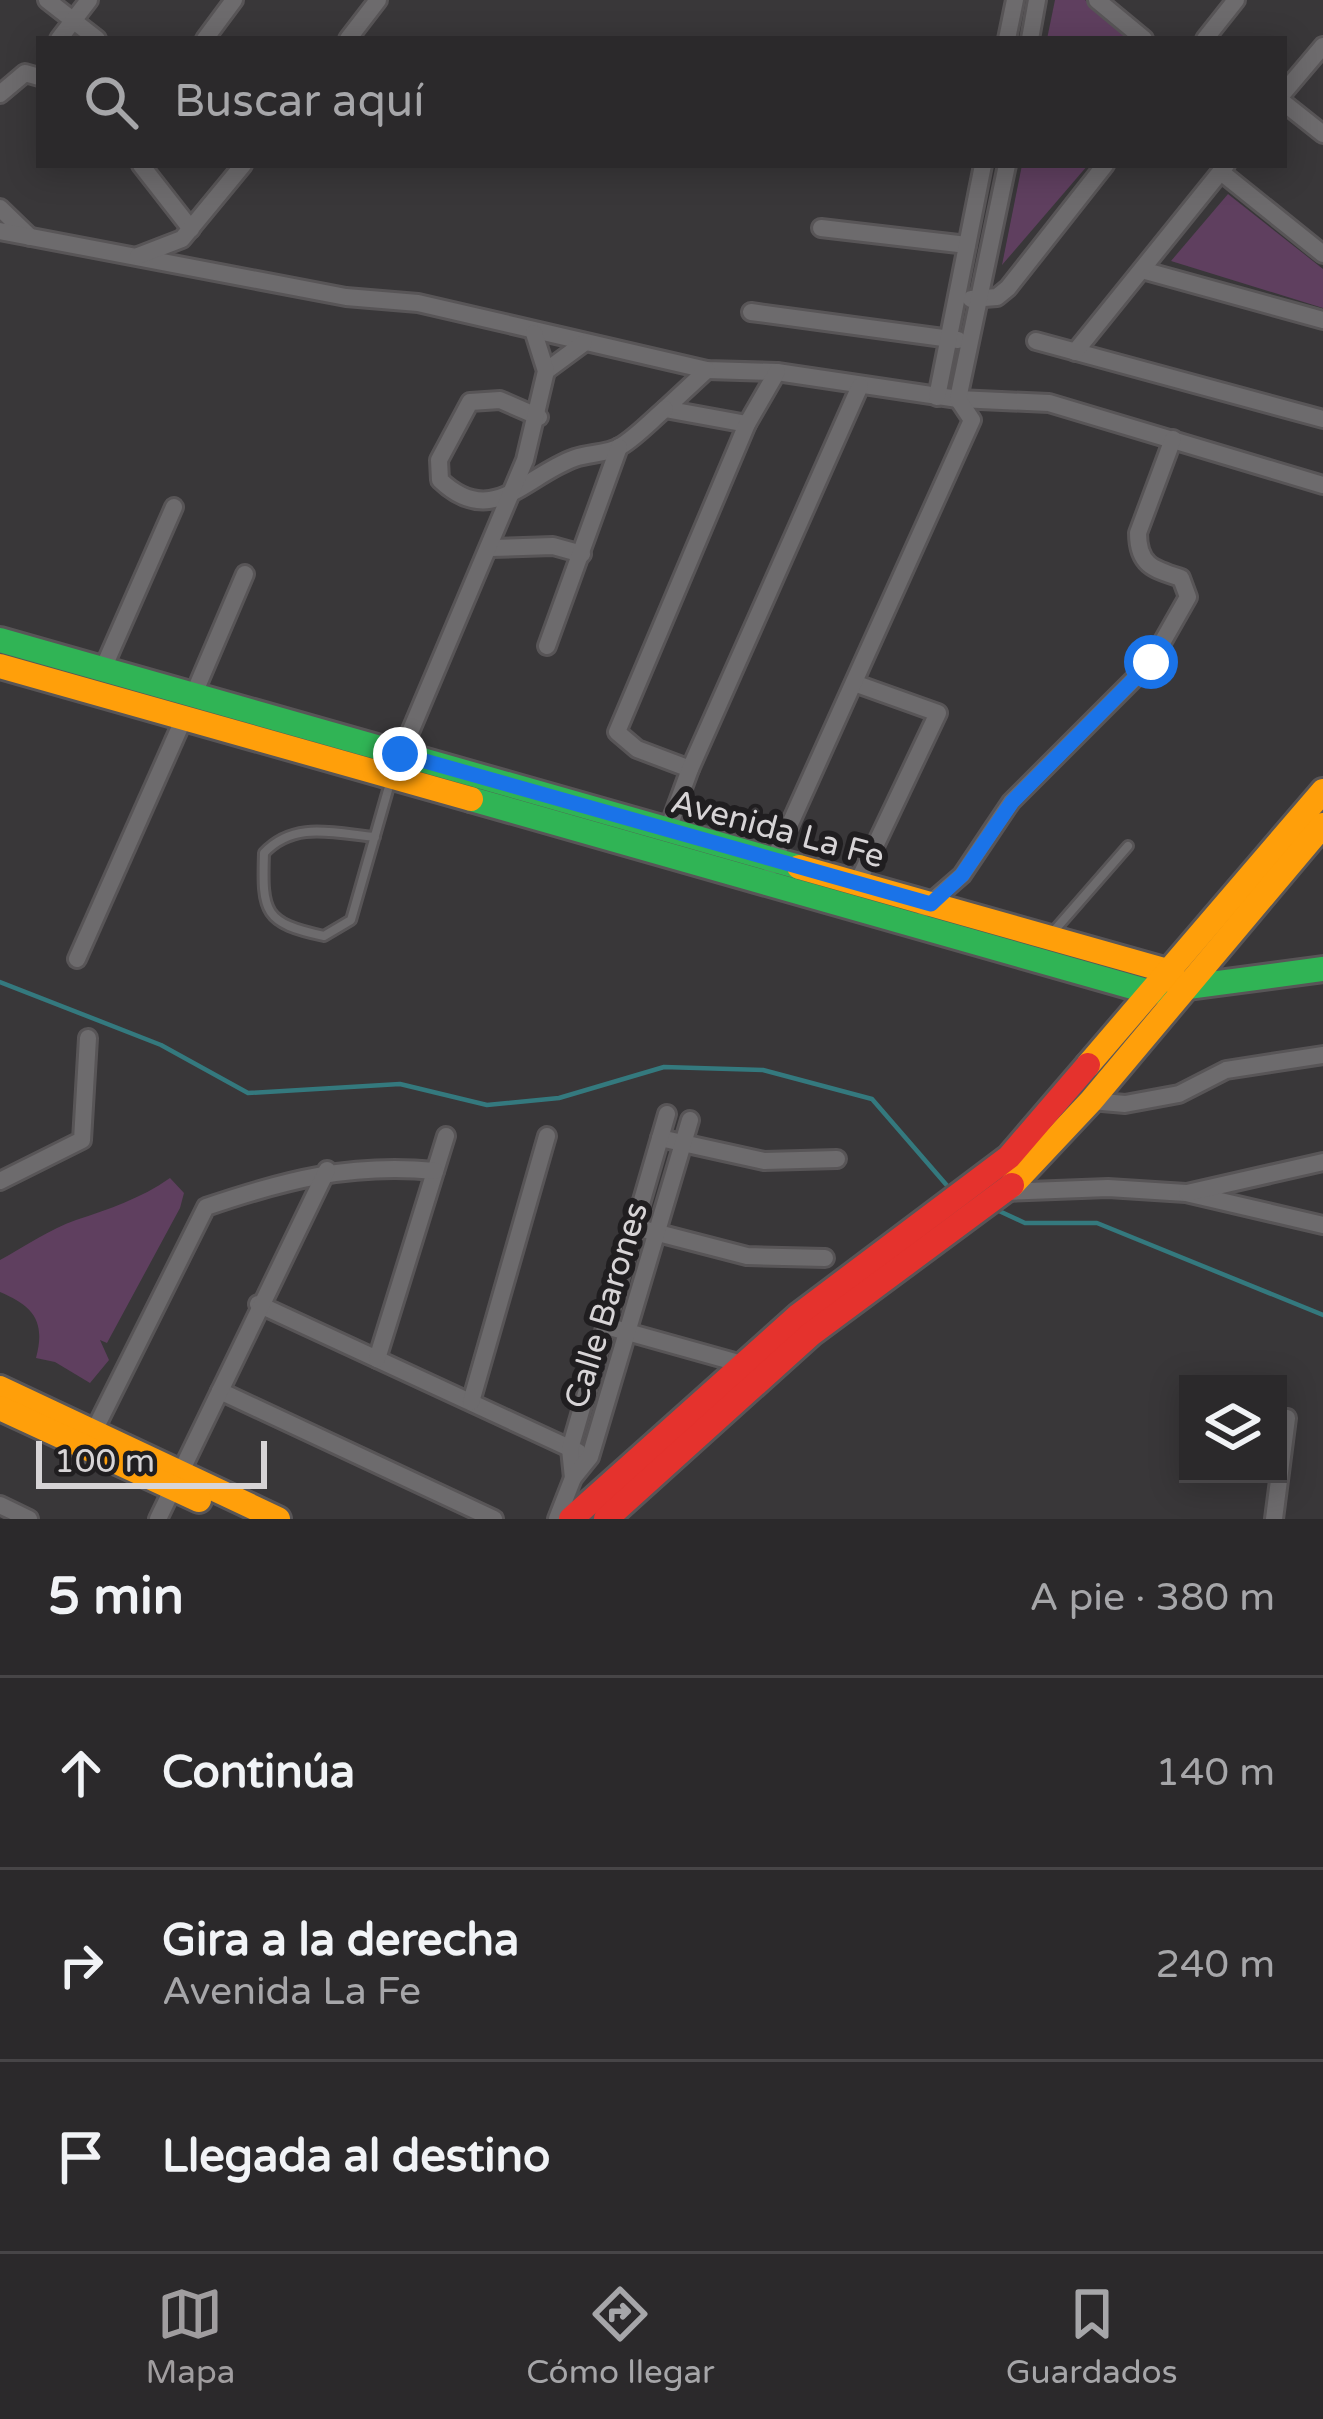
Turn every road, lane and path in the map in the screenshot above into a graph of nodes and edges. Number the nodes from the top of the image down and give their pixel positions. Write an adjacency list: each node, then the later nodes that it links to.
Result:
1 (47, 0): 9 (street)
2 (89, 0): 9 (street)
3 (234, 0): 10 (street)
4 (378, 0): 11 (street)
5 (1015, 0): 12 (street)
6 (1036, 0): 13 (street)
7 (1097, 0): 14 (street)
8 (1236, 0): 15 (street)
9 (68, 33)
10 (207, 36)
11 (349, 36)
12 (1008, 36)
13 (1030, 36)
14 (1140, 36)
15 (1207, 36)
16 (1323, 46): 18 (street)
17 (34, 71): 19 (street)
18 (1287, 88)
19 (0, 94)
20 (1287, 105): 21 (street)
21 (1323, 134)
22 (143, 168): 30 (street)
23 (241, 168): 30 (street)
24 (981, 168): 33 (street)
25 (1006, 168): 38 (street)
26 (1103, 168): 38 (street)
27 (1223, 168): 34 (street); 36 (street)
28 (0, 208): 32 (street)
29 (821, 227): 33 (street)
30 (191, 229): 35 (street)
31 (0, 231): 32 (street)
32 (30, 237): 35 (street)
33 (967, 245): 37 (street)
34 (1323, 254)
35 (134, 258): 41 (street)
36 (1142, 270): 40 (street); 46 (street)
37 (959, 297): 38 (street); 42 (street)
38 (980, 301): 44 (street)
39 (752, 312): 42 (street)
40 (1323, 320)
41 (534, 333): 45 (street); 48 (street)
42 (949, 338): 44 (street); 51 (street)
43 (1036, 341): 46 (street)
44 (971, 342): 52 (street)
45 (584, 343): 47 (street); 48 (street)
46 (1075, 352): 55 (street)
47 (707, 370): 49 (street); 53 (street)
48 (546, 371): 54 (street)
49 (777, 372): 50 (street); 56 (street)
50 (860, 386): 51 (street); 72 (street)
51 (937, 397): 52 (street)
52 (958, 399): 57 (street); 69 (street)
53 (665, 409): 56 (street); 58 (street)
54 (539, 417): 60 (street); 60 (street)
55 (1323, 419)
56 (747, 424): 72 (street)
57 (1173, 439): 59 (street); 80 (street)
58 (620, 447): 60 (street); 63 (street)
59 (1323, 485)
60 (508, 498): 62 (street)
61 (173, 507): 68 (street)
62 (491, 548): 63 (street); 71 (street)
63 (582, 554): 66 (street)
64 (245, 574): 70 (street)
65 (0, 641): 68 (street, Avenida La Fe)
66 (547, 646)
67 (0, 666): 70 (street, Avenida La Fe)
68 (102, 671): 70 (street, Avenida La Fe)
69 (854, 682): 78 (street); 79 (street)
70 (189, 707): 71 (street, Avenida La Fe); 83 (street)
71 (396, 765): 75 (street, Avenida La Fe); 76 (lane); 78 (street, Avenida La Fe)
72 (690, 769): 75 (street)
73 (1323, 791): 85 (street)
74 (1323, 825): 85 (street)
75 (668, 832): 78 (street, Avenida La Fe)
76 (375, 837): 76 (lane)
77 (1128, 845): 82 (lane)
78 (769, 872): 79 (street, Avenida La Fe); 81 (street, Avenida La Fe)
79 (857, 884): 80 (street, Avenida La Fe)
80 (931, 904): 81 (street); 82 (street, Avenida La Fe)
81 (904, 920): 86 (street, Avenida La Fe)
82 (1048, 938): 85 (street, Avenida La Fe)
83 (77, 959)
84 (1323, 969): 85 (street)
85 (1176, 982): 86 (street, Avenida La Fe); 89 (street)
86 (1150, 992): 111 (street)
87 (88, 1038): 100 (street)
88 (1323, 1055): 89 (street)
89 (1091, 1101): 101 (street)
90 (667, 1114): 94 (street, Calle Barones)
91 (690, 1120): 95 (street, Calle Barones)
92 (446, 1136): 99 (street)
93 (547, 1136): 114 (street)
94 (660, 1138): 95 (street); 104 (street, Calle Barones)
95 (683, 1144): 96 (street); 105 (street, Calle Barones)
96 (837, 1160)
97 (1323, 1162): 102 (street)
98 (327, 1170): 99 (street); 107 (street); 116 (street)
99 (435, 1171): 110 (street)
100 (0, 1181)
101 (1006, 1192): 102 (street); 130 (street)
102 (1186, 1193): 103 (street)
103 (1323, 1225)
104 (635, 1227): 105 (street); 108 (street, Calle Barones)
105 (658, 1234): 106 (street); 109 (street, Calle Barones)
106 (825, 1258)
107 (259, 1304): 110 (street); 113 (street)
108 (606, 1326): 109 (street); 117 (street, Calle Barones)
109 (629, 1333): 111 (street); 118 (street, Calle Barones)
110 (376, 1359): 114 (street)
111 (742, 1364): 129 (street)
112 (0, 1388): 116 (street)
113 (220, 1391): 120 (street); 127 (street)
114 (471, 1402): 117 (street)
115 (0, 1408): 116 (street)
116 (90, 1440): 120 (street)
117 (570, 1449): 118 (street); 119 (street, Calle Barones)
118 (590, 1456): 119 (street, Calle Barones)
119 (573, 1478): 128 (street, Calle Barones)
120 (177, 1481): 124 (street); 125 (street); 126 (street)
121 (1279, 1483): 131 (street)
122 (0, 1504): 123 (street)
123 (29, 1519)
124 (158, 1519)
125 (242, 1519)
126 (278, 1519)
127 (494, 1519)
128 (557, 1519)
129 (571, 1519)
130 (606, 1519)
131 (1274, 1519)

